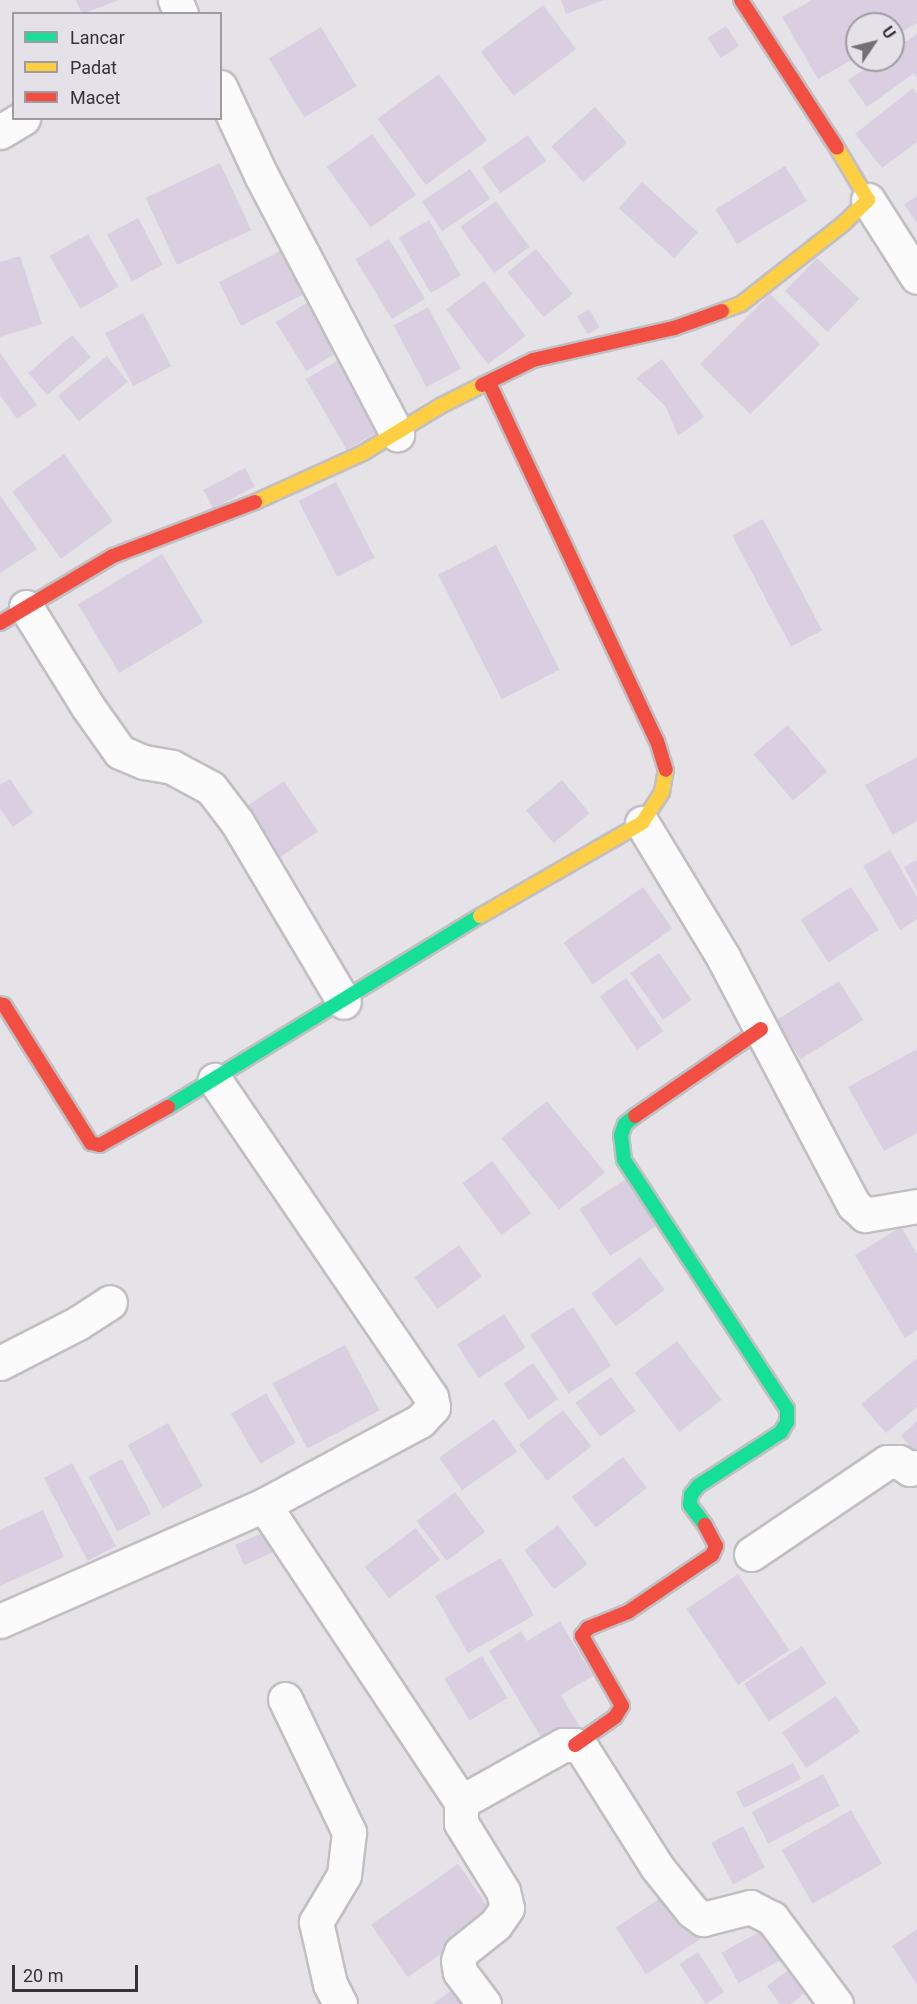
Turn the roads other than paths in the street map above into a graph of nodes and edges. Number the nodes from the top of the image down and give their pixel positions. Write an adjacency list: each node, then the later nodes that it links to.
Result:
1 (741, 0): 5 (street)
2 (222, 91): 8 (street)
3 (20, 120): 4 (street)
4 (0, 132)
5 (868, 200): 6 (street); 7 (street)
6 (917, 277)
7 (489, 383): 8 (street); 10 (street)
8 (398, 434): 9 (street)
9 (13, 615): 11 (street)
10 (642, 823): 11 (street); 13 (street)
11 (344, 1002): 14 (street)
12 (0, 1004): 14 (street)
13 (761, 1029): 15 (street); 23 (street)
14 (215, 1080): 19 (street)
15 (917, 1206)
16 (110, 1302): 17 (street)
17 (0, 1363)
18 (917, 1467): 20 (street)
19 (264, 1505): 21 (street); 24 (street)
20 (751, 1554)
21 (0, 1621)
22 (285, 1699): 25 (street)
23 (575, 1745): 24 (street); 27 (street)
24 (461, 1802): 26 (street)
25 (339, 2004)
26 (484, 2004)
27 (836, 2004)

